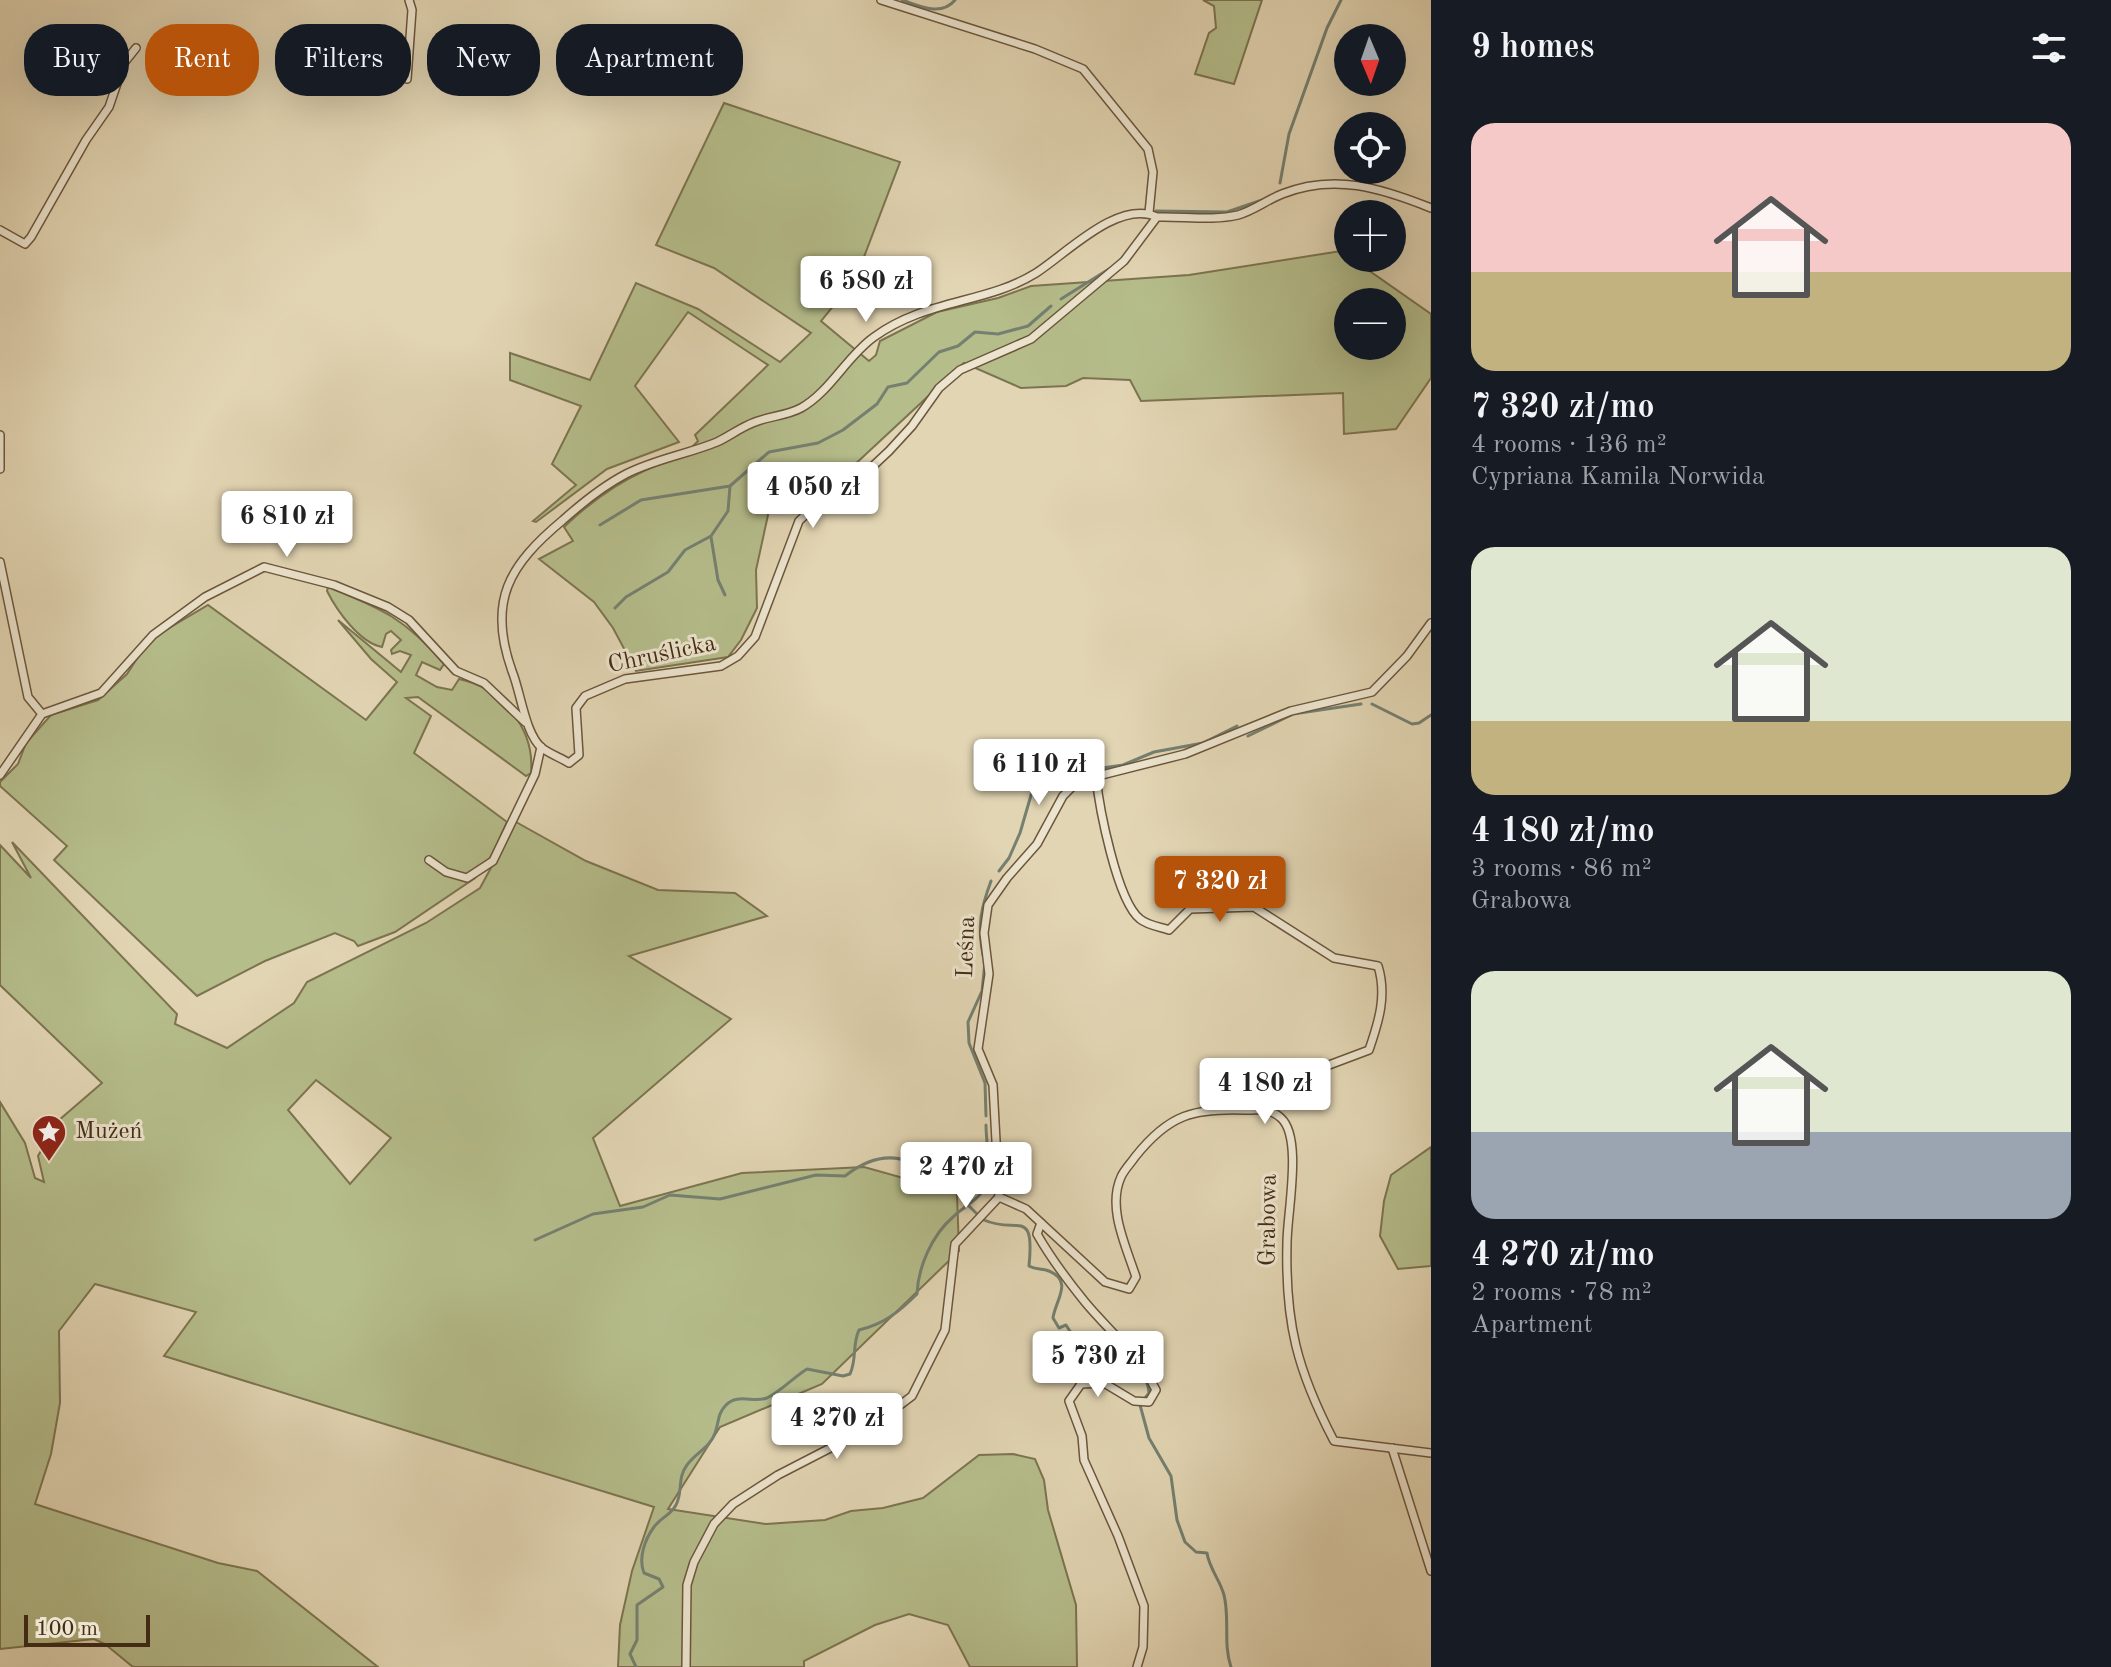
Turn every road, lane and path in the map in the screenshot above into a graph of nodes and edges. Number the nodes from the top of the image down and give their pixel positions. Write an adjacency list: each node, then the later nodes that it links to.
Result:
1 (409, 0): 3 (street)
2 (881, 0): 6 (street)
3 (411, 24)
4 (136, 48): 7 (street)
5 (1431, 208): 6 (street)
6 (1153, 215): 13 (street); 14 (street, Chruślicka)
7 (0, 230)
8 (0, 435): 9 (street)
9 (0, 469)
10 (0, 562): 12 (street)
11 (1431, 623): 16 (street, Leśna)
12 (42, 714): 13 (street); 15 (street)
13 (525, 722): 14 (street)
14 (541, 747): 17 (street)
15 (0, 775)
16 (1096, 776): 18 (street); 19 (street, Leśna)
17 (429, 860)
18 (1321, 1068)
19 (1003, 1199): 20 (street, Grabowa); 24 (street)
20 (1041, 1223): 21 (street, Grabowa); 25 (street)
21 (1392, 1448): 22 (street, Grabowa); 23 (street)
22 (1431, 1453)
23 (1431, 1571)
24 (686, 1667)
25 (1137, 1667)

